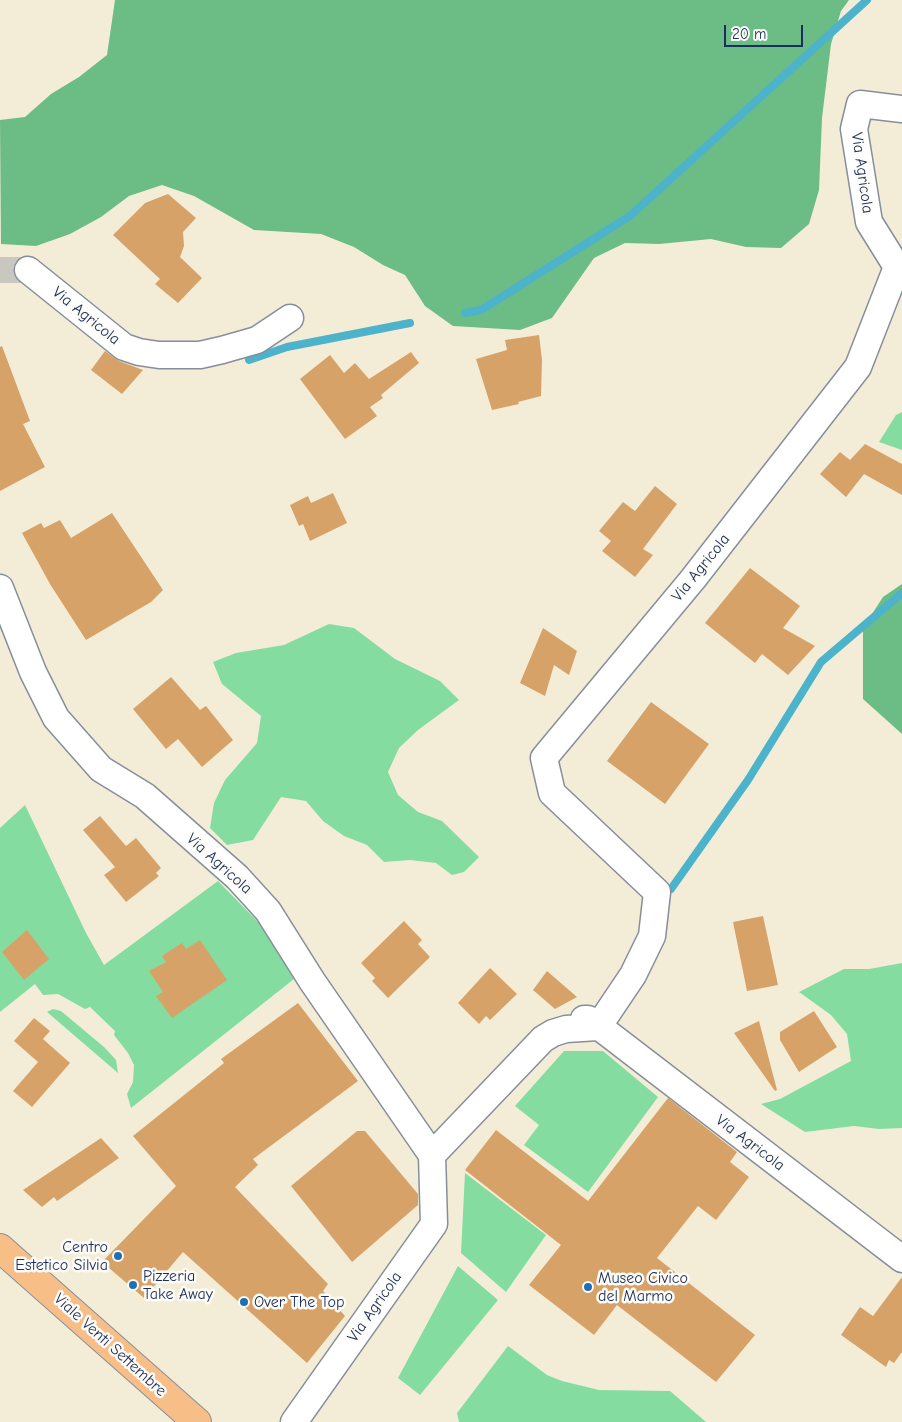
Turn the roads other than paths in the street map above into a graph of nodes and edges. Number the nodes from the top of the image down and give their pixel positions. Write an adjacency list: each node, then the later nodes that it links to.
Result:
1 (902, 109): 5 (street, Via Agricola)
2 (28, 270): 3 (street, Via Agricola)
3 (290, 318)
4 (0, 588): 6 (street, Via Agricola)
5 (598, 1027): 6 (street, Via Agricola); 8 (street, Via Agricola)
6 (432, 1155): 10 (street, Via Agricola)
7 (0, 1248): 9 (main road, Viale Venti Settembre)
8 (902, 1259)
9 (197, 1422)
10 (294, 1422)

